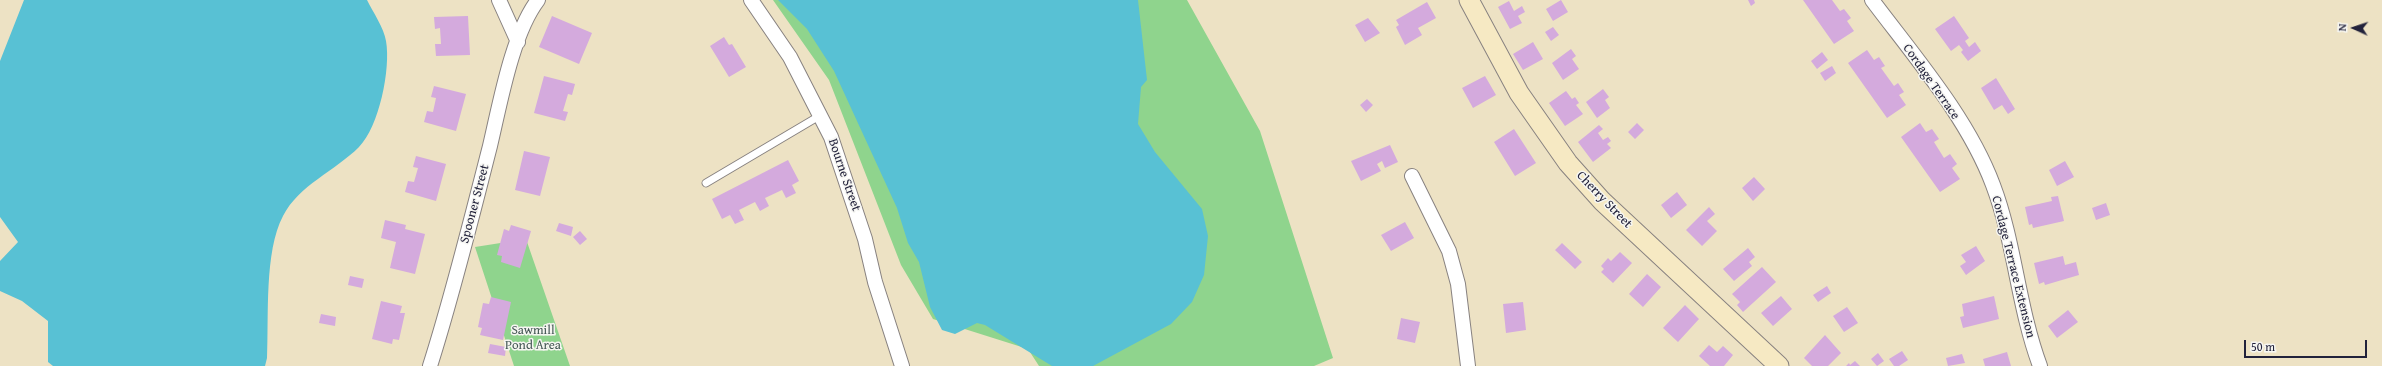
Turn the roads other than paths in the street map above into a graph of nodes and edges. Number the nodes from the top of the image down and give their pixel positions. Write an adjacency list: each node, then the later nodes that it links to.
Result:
1 (499, 0): 6 (street)
2 (538, 0): 6 (street, Spooner Street)
3 (750, 0): 7 (street, Bourne Street)
4 (1469, 0): 14 (main road, Cherry Street)
5 (1872, 0): 8 (street, Cordage Terrace)
6 (518, 42): 12 (street, Spooner Street)
7 (821, 115): 10 (lane); 11 (street, Bourne Street)
8 (1985, 168): 15 (street, Cordage Terrace Extension)
9 (1412, 176): 13 (street)
10 (706, 183)
11 (903, 363)
12 (430, 366)
13 (1468, 366)
14 (1780, 366)
15 (2040, 366)

